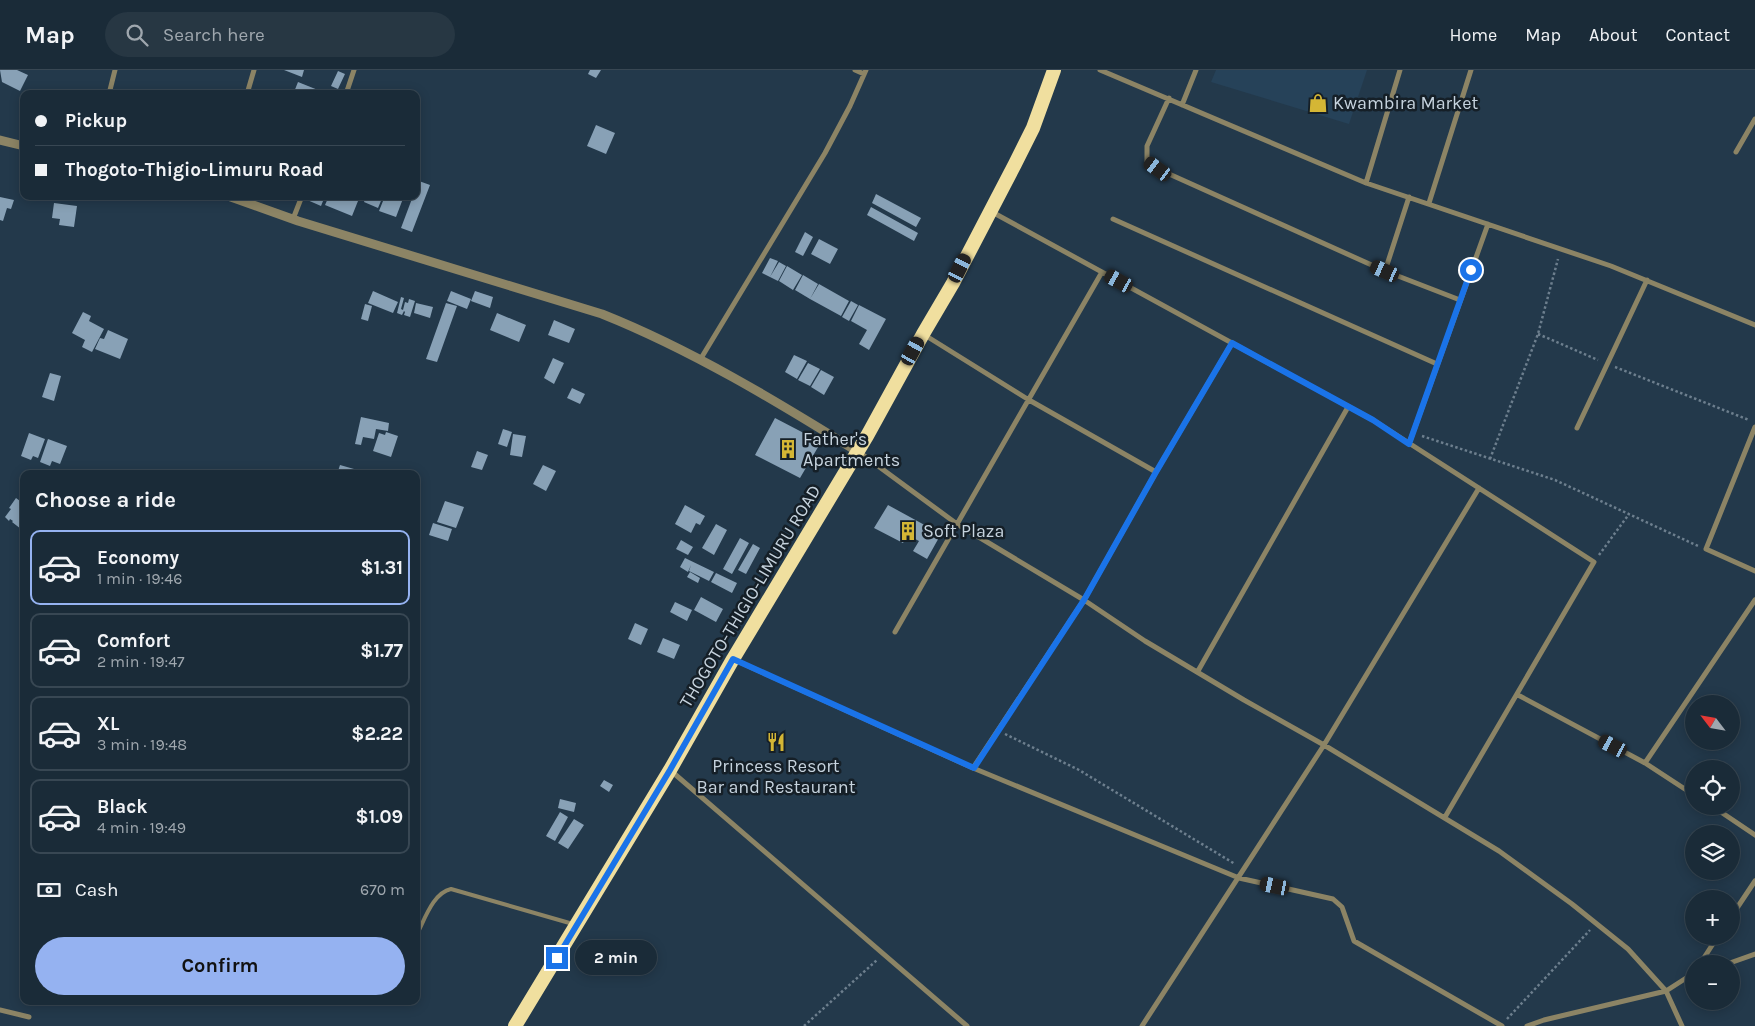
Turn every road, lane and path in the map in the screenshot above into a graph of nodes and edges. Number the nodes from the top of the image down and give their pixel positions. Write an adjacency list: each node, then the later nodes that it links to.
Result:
1 (115, 70): 11 (street)
2 (254, 70): 12 (street)
3 (354, 70): 13 (street)
4 (855, 70): 10 (street)
5 (1054, 70): 25 (highway, THOGOTO-THIGIO-LIMURU ROAD)
6 (1100, 70): 14 (street)
7 (1196, 70): 15 (street)
8 (1400, 70): 20 (street)
9 (1471, 70): 24 (street)
10 (865, 72): 38 (street)
11 (110, 90)
12 (248, 90)
13 (347, 90)
14 (1169, 98): 15 (street); 30 (street)
15 (1182, 105): 20 (street)
16 (1755, 119): 19 (street)
17 (0, 140): 18 (street)
18 (20, 145)
19 (1736, 152)
20 (1366, 183): 21 (street)
21 (1409, 197): 24 (street); 30 (street)
22 (239, 200): 26 (street)
23 (300, 200): 26 (street)
24 (1429, 203): 28 (street)
25 (990, 210): 31 (street); 35 (highway, THOGOTO-THIGIO-LIMURU ROAD)
26 (293, 219): 38 (street)
27 (1113, 219): 39 (street)
28 (1488, 224): 29 (street); 33 (street)
29 (1561, 248): 32 (street); 36 (path)
30 (1385, 271): 33 (street)
31 (1102, 272): 37 (street); 41 (street)
32 (1647, 280): 34 (street); 40 (street)
33 (1460, 300): 39 (street)
34 (1755, 325)
35 (922, 334): 41 (street); 48 (highway, THOGOTO-THIGIO-LIMURU ROAD)
36 (1538, 334): 40 (path); 49 (path)
37 (1232, 343): 42 (street); 50 (street)
38 (700, 361): 48 (street)
39 (1437, 364): 46 (street)
40 (1607, 364): 43 (path); 45 (street)
41 (1029, 400): 50 (street); 53 (street)
42 (1348, 406): 47 (street); 61 (street)
43 (1755, 423)
44 (1755, 427): 54 (street)
45 (1577, 428)
46 (1413, 433): 47 (street); 49 (path)
47 (1409, 444): 51 (street)
48 (858, 452): 53 (street); 60 (highway, THOGOTO-THIGIO-LIMURU ROAD)
49 (1490, 459): 52 (path)
50 (1156, 472): 57 (street)
51 (1479, 488): 55 (street); 64 (street)
52 (1629, 514): 54 (path); 55 (path)
53 (957, 524): 57 (street); 59 (street)
54 (1706, 550): 56 (street)
55 (1594, 562): 62 (street)
56 (1755, 571)
57 (1084, 600): 61 (street); 63 (street)
58 (1755, 600): 65 (street)
59 (895, 632)
60 (733, 659): 66 (street); 67 (highway, THOGOTO-THIGIO-LIMURU ROAD)
61 (1198, 671): 64 (street)
62 (1518, 695): 65 (street); 70 (street)
63 (999, 731): 66 (street); 72 (path)
64 (1324, 745): 70 (street); 72 (street)
65 (1645, 763): 68 (street)
66 (974, 768): 73 (street)
67 (670, 770): 77 (highway, THOGOTO-THIGIO-LIMURU ROAD); 79 (street)
68 (1685, 789)
69 (1725, 815): 71 (street)
70 (1445, 817): 76 (street)
71 (1755, 835)
72 (1244, 870): 73 (street)
73 (1239, 878): 89 (street); 90 (street)
74 (1755, 881): 75 (street)
75 (1740, 903)
76 (1596, 924): 83 (street); 90 (path)
77 (577, 925): 78 (lane); 86 (highway, THOGOTO-THIGIO-LIMURU ROAD)
78 (420, 929)
79 (884, 954): 87 (path); 88 (street)
80 (1755, 954): 81 (street)
81 (1740, 959)
82 (1685, 979): 83 (street)
83 (1666, 992): 91 (street); 92 (street)
84 (0, 1010): 85 (street)
85 (29, 1017)
86 (516, 1026)
87 (804, 1026)
88 (967, 1026)
89 (1142, 1026)
90 (1501, 1026)
91 (1527, 1026)
92 (1682, 1026)

